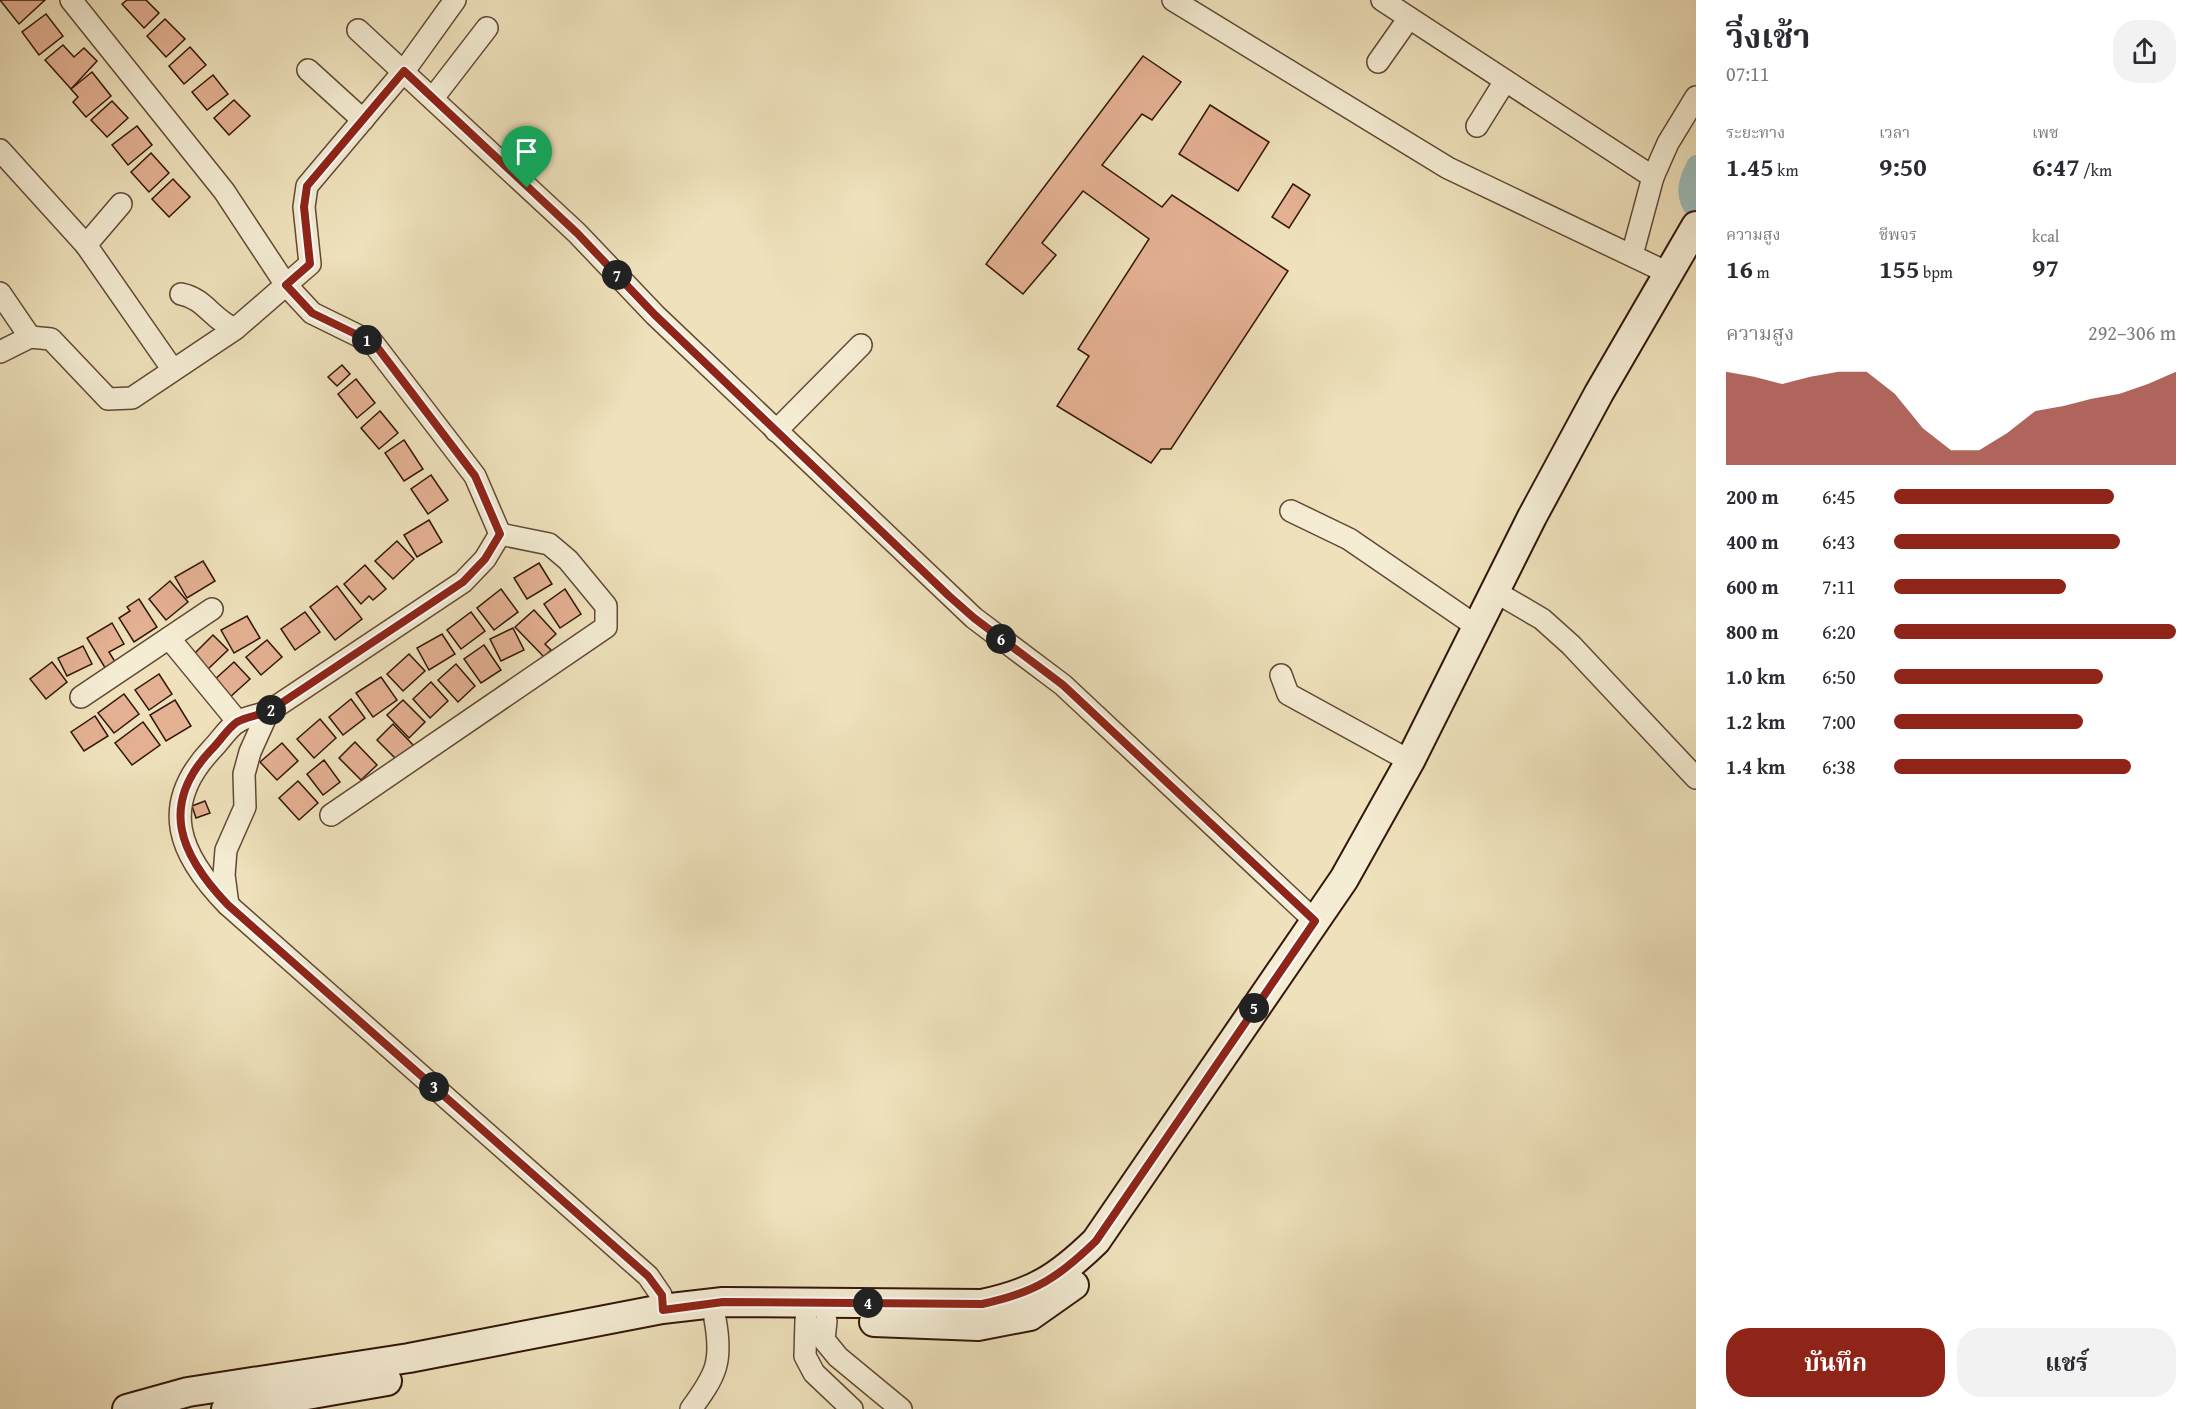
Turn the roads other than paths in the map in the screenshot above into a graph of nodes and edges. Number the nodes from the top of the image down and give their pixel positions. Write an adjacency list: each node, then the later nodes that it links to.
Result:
1 (71, 0): 23 (street)
2 (455, 0): 10 (street)
3 (1173, 0): 21 (street)
4 (1382, 0): 5 (street)
5 (1409, 18): 8 (street); 11 (street)
6 (487, 28): 13 (street)
7 (358, 30): 10 (street)
8 (1378, 62)
9 (308, 70): 14 (street)
10 (404, 71): 13 (street); 14 (street)
11 (1504, 81): 15 (street); 17 (street)
12 (1696, 97): 17 (street)
13 (433, 98): 31 (street)
14 (363, 120): 23 (street)
15 (1477, 126)
16 (0, 150): 20 (street)
17 (1653, 177): 21 (street)
18 (121, 204): 20 (street)
19 (1693, 240): 22 (street)
20 (86, 245): 30 (street)
21 (1632, 255): 22 (street)
22 (1674, 276): 34 (street); 36 (street)
23 (286, 285): 26 (street); 33 (street)
24 (0, 293): 27 (street)
25 (181, 294): 26 (street)
26 (235, 329): 30 (street)
27 (30, 337): 29 (street); 30 (street)
28 (861, 345): 31 (street)
29 (0, 352)
30 (173, 370)
31 (776, 431): 46 (street)
32 (1291, 511): 36 (street)
33 (500, 534): 40 (street); 44 (street)
34 (1506, 598): 43 (street); 49 (street)
35 (212, 609): 37 (street)
36 (1476, 626): 42 (street)
37 (168, 638): 39 (street); 41 (street)
38 (1281, 675): 42 (street)
39 (81, 697)
40 (268, 712): 41 (street); 45 (street)
41 (238, 722): 45 (street)
42 (1410, 761): 46 (street)
43 (1696, 778)
44 (330, 814)
45 (228, 905): 47 (street)
46 (1315, 921): 47 (street)
47 (662, 1318): 48 (street); 52 (street); 53 (street)
48 (715, 1320): 49 (street); 54 (street)
49 (816, 1321): 50 (street); 51 (street)
50 (846, 1363): 51 (street); 56 (street)
51 (826, 1384): 55 (street)
52 (127, 1409)
53 (226, 1409)
54 (691, 1409)
55 (852, 1409)
56 (901, 1409)

